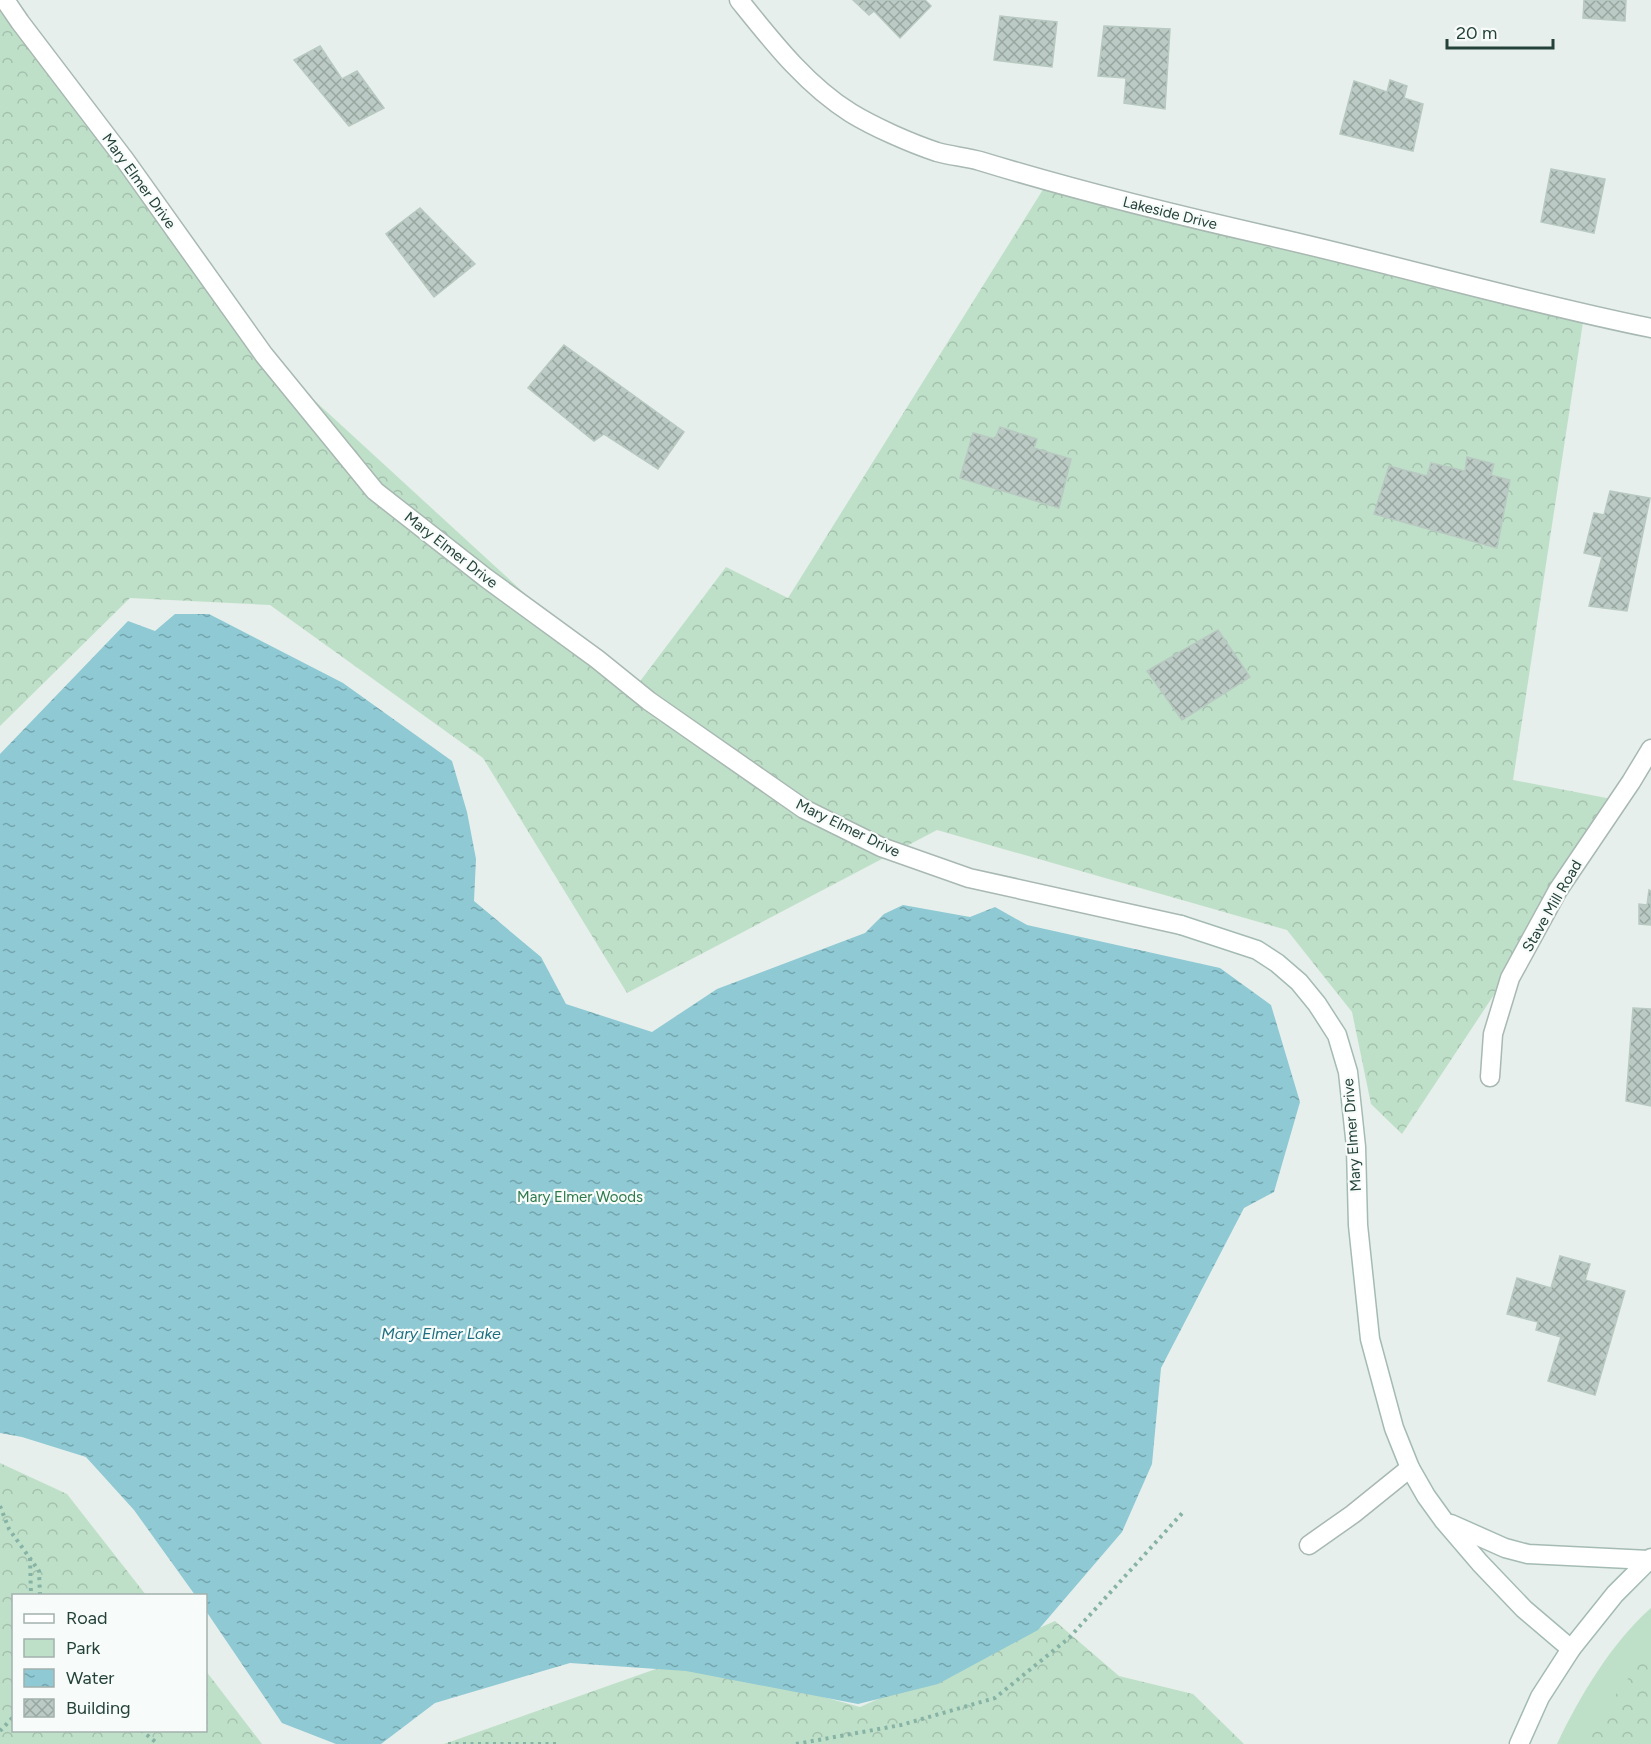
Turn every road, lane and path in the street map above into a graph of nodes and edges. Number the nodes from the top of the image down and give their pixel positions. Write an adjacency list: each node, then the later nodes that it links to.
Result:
1 (5, 0): 6 (street, Mary Elmer Drive)
2 (739, 0): 3 (street, Lakeside Drive)
3 (1651, 328)
4 (1651, 749): 5 (street, Stave Mill Road)
5 (1490, 1077)
6 (1410, 1468): 9 (street, Mary Elmer Drive); 10 (street)
7 (0, 1506): 11 (path)
8 (1185, 1510): 22 (path)
9 (1444, 1521): 12 (street); 15 (street, Mary Elmer Drive)
10 (1310, 1545)
11 (30, 1557): 13 (path); 14 (path)
12 (1650, 1559): 15 (street)
13 (31, 1594)
14 (40, 1594)
15 (1571, 1649): 23 (street)
16 (12, 1718): 17 (path)
17 (0, 1731)
18 (142, 1732): 19 (path)
19 (158, 1744)
20 (448, 1744): 21 (path)
21 (558, 1744)
22 (796, 1744)
23 (1519, 1744)

